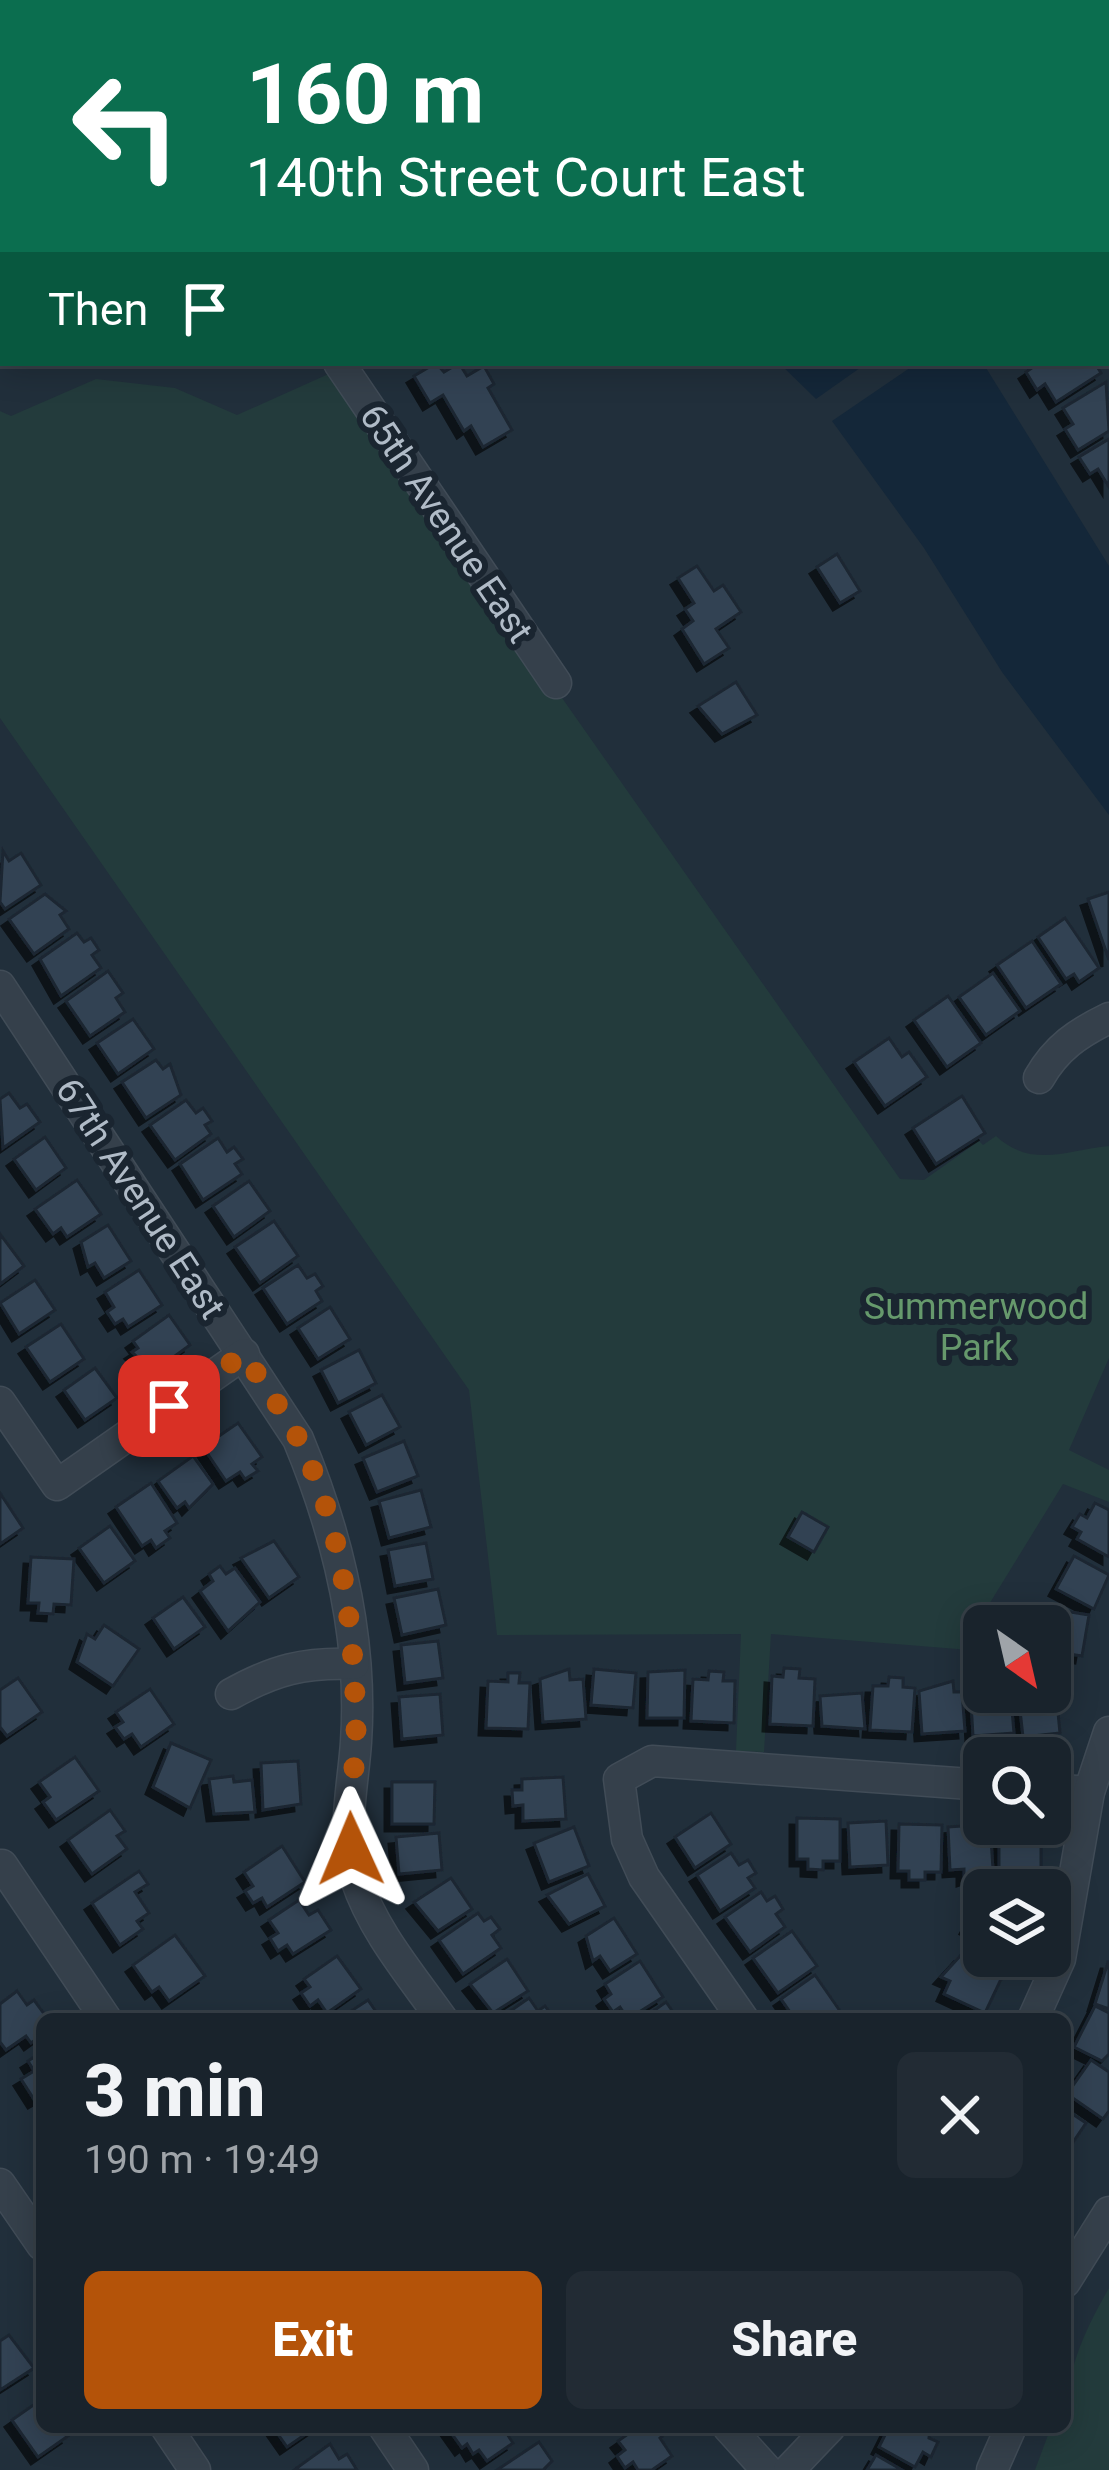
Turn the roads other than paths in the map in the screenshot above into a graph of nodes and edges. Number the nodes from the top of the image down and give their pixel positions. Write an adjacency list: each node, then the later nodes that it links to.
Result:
1 (341, 366): 2 (street, 65th Avenue East)
2 (556, 683)
3 (0, 986): 6 (street, 67th Avenue East)
4 (1109, 1018): 5 (street)
5 (1040, 1078)
6 (244, 1354): 7 (street); 8 (street, 67th Avenue East)
7 (0, 1402)
8 (354, 1664): 9 (street); 16 (street, 67th Avenue East)
9 (231, 1694)
10 (1109, 1732): 13 (street)
11 (963, 1783): 17 (street)
12 (1071, 1791): 13 (street)
13 (1089, 1792): 18 (street)
14 (2, 1864): 15 (street)
15 (102, 2013)
16 (438, 2013)
17 (739, 2013)
18 (1036, 2013)
19 (0, 2184): 21 (street)
20 (1109, 2212): 22 (street)
21 (36, 2236)
22 (1071, 2272)
23 (170, 2433): 28 (street)
24 (388, 2433): 29 (street)
25 (733, 2433): 30 (street)
26 (824, 2433): 31 (street)
27 (1008, 2433): 32 (street)
28 (195, 2470)
29 (413, 2470)
30 (767, 2470)
31 (789, 2470)
32 (992, 2470)

